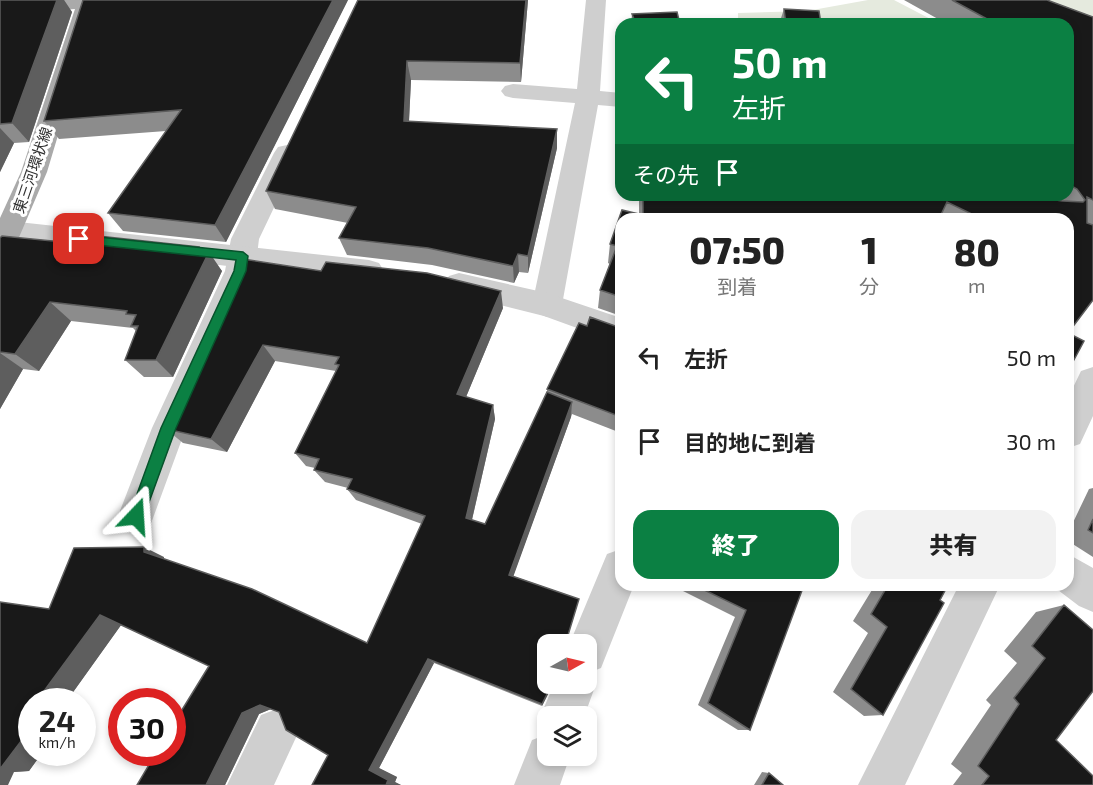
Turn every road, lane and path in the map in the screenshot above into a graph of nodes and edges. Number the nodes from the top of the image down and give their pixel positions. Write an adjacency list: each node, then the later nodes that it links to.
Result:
1 (596, 0): 5 (street)
2 (88, 1): 3 (main road, 東三河環状線); 8 (main road, 東三河環状線)
3 (0, 9)
4 (513, 91): 5 (street)
5 (588, 97): 6 (street); 12 (street)
6 (615, 99)
7 (296, 135): 9 (street)
8 (5, 240): 9 (street)
9 (243, 256): 10 (street); 16 (street)
10 (396, 274)
11 (432, 278): 12 (street)
12 (547, 305): 13 (street)
13 (615, 329)
14 (1093, 381): 15 (street)
15 (1074, 421)
16 (136, 516)
17 (1074, 578): 20 (street)
18 (615, 583): 21 (street)
19 (977, 591): 26 (street)
20 (1093, 592)
21 (594, 634)
22 (278, 731): 24 (street)
23 (544, 766): 25 (street)
24 (250, 785)
25 (537, 785)
26 (881, 785)

